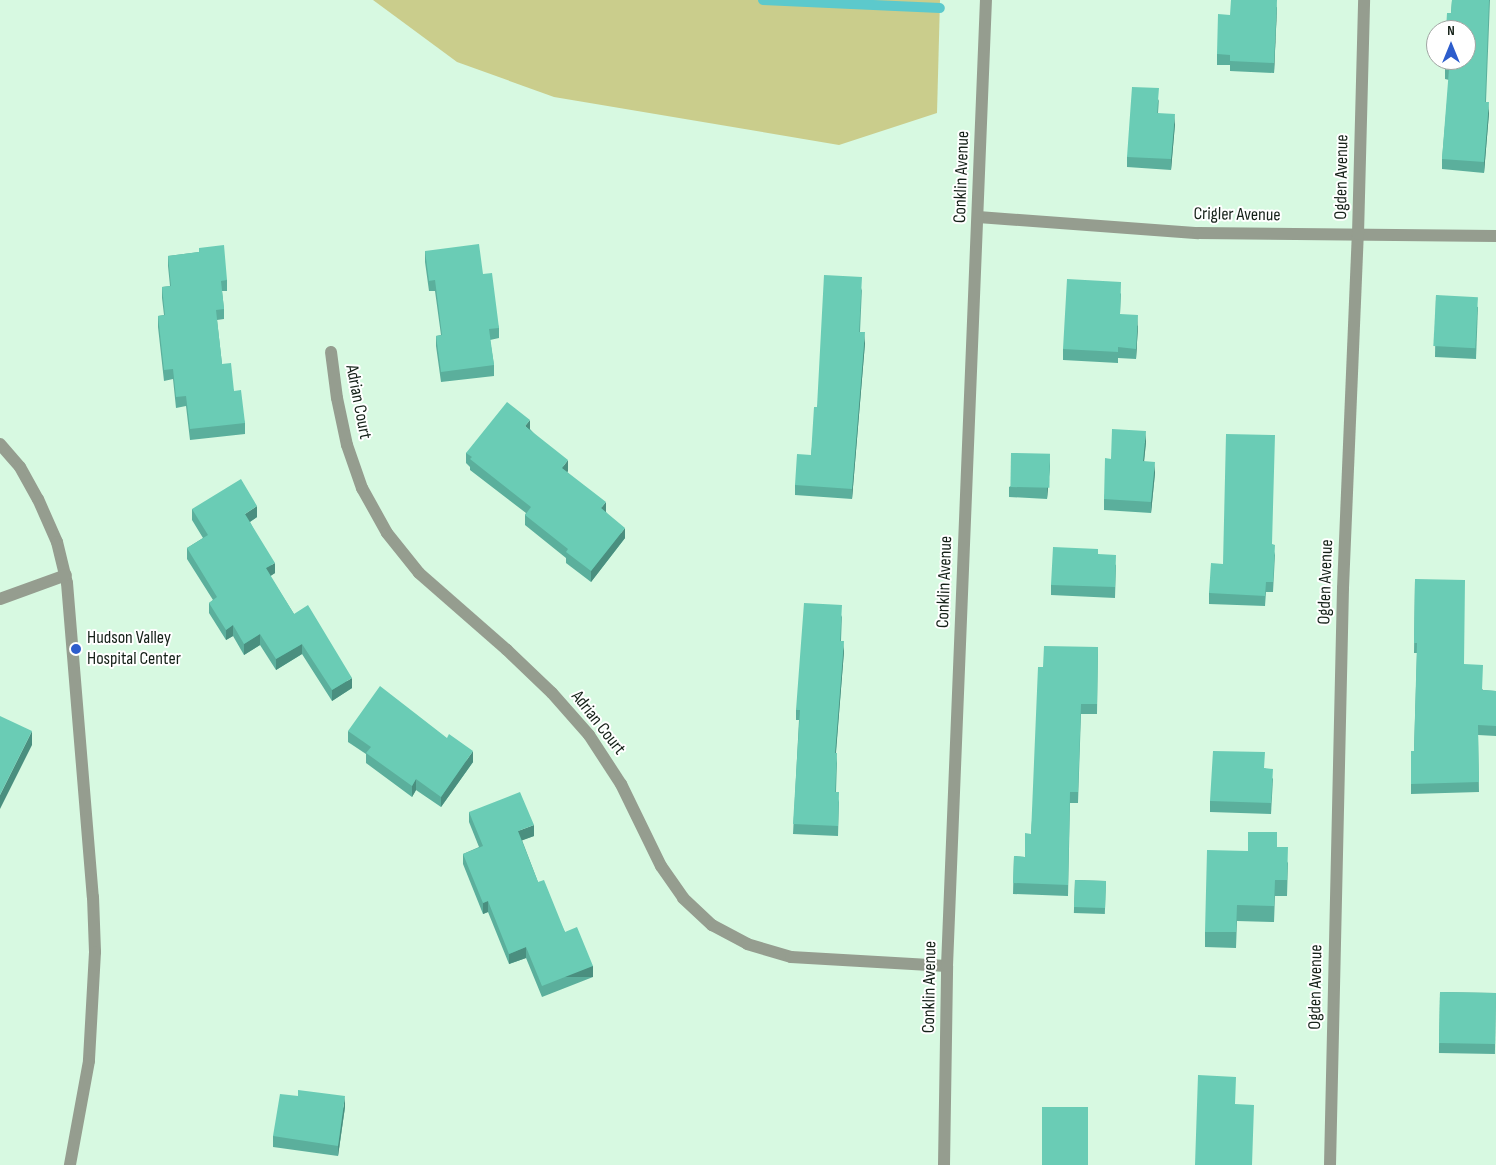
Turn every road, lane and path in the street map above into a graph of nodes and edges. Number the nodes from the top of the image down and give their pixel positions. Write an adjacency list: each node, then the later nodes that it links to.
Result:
1 (986, 0): 3 (street, Conklin Avenue)
2 (1364, 0): 4 (street, Ogden Avenue)
3 (978, 217): 4 (street, Crigler Avenue); 10 (street, Conklin Avenue)
4 (1358, 234): 5 (street, Crigler Avenue); 13 (street, Ogden Avenue)
5 (1496, 236)
6 (331, 352): 10 (street, Adrian Court)
7 (0, 444): 8 (street)
8 (66, 575): 9 (street); 11 (street)
9 (0, 599)
10 (947, 966): 12 (street, Conklin Avenue)
11 (70, 1165)
12 (944, 1165)
13 (1330, 1165)

